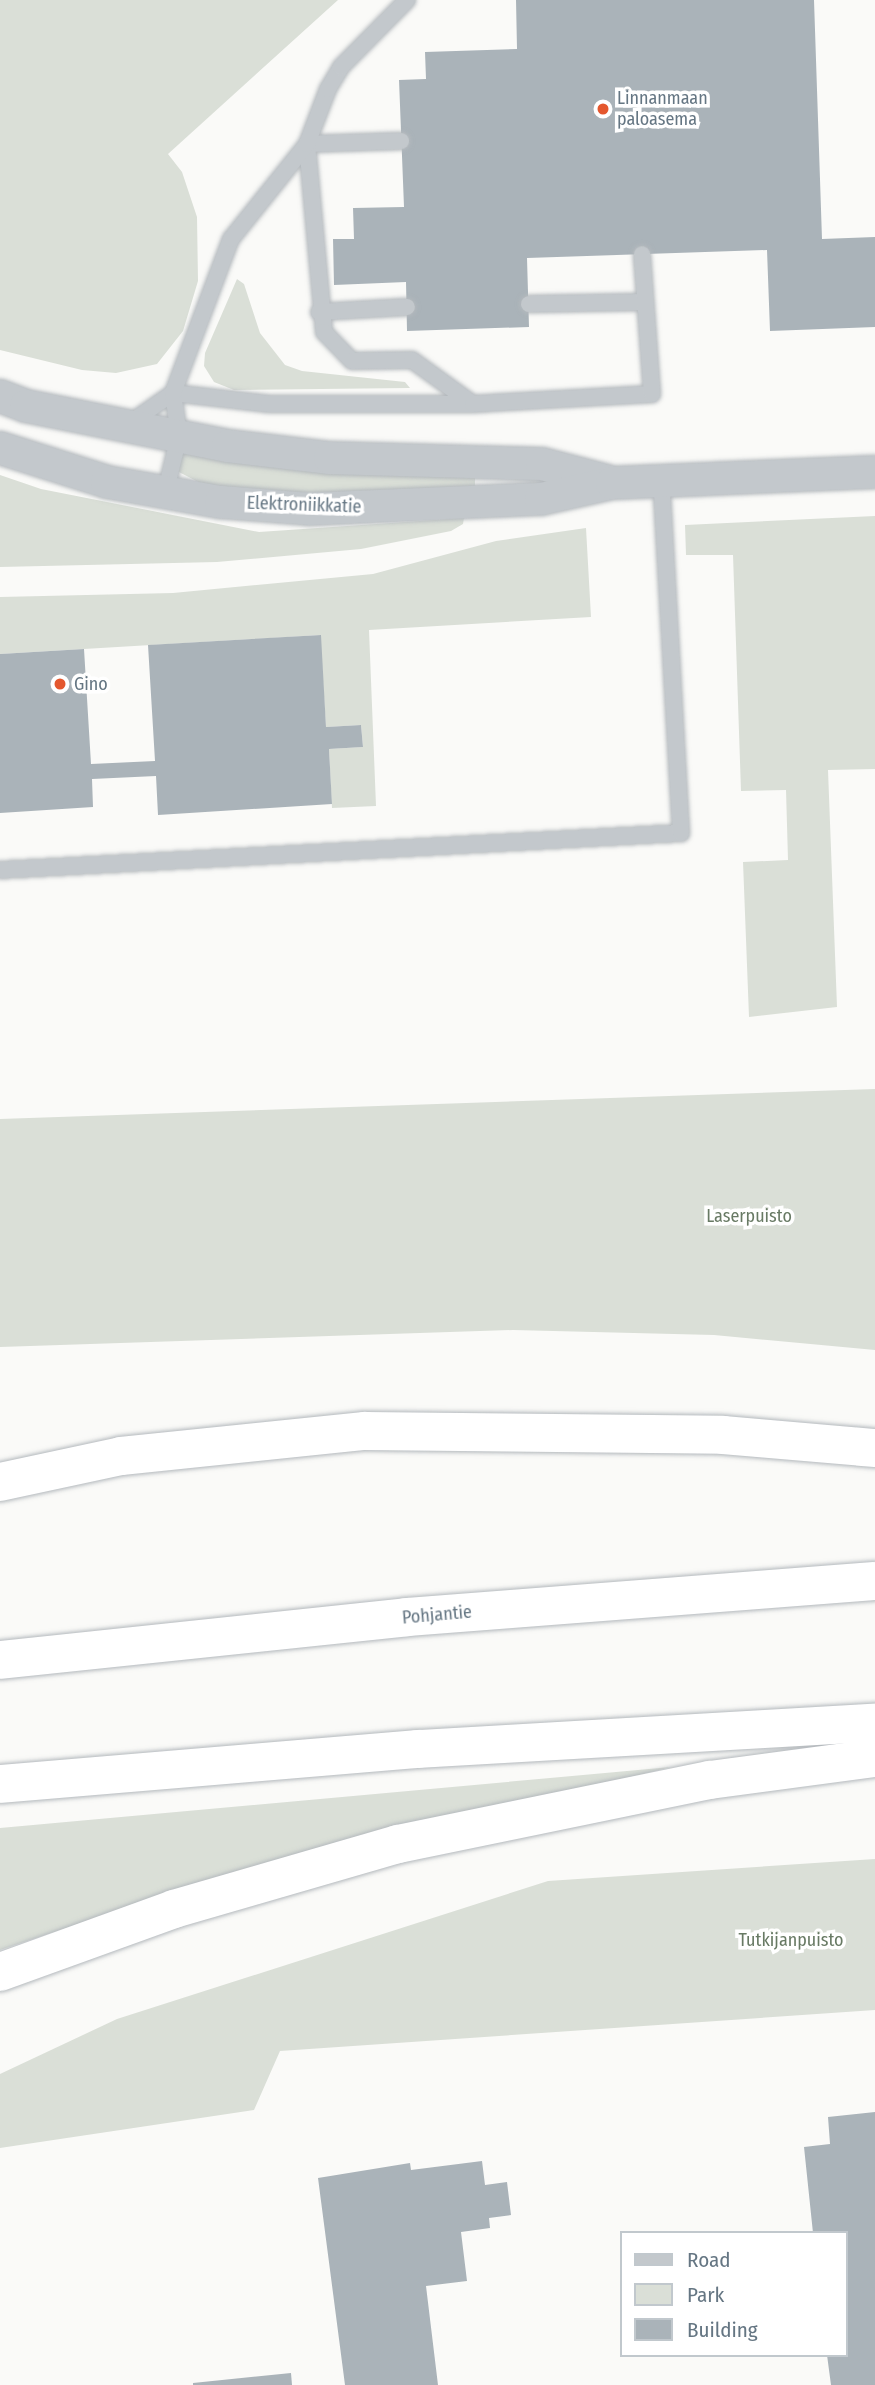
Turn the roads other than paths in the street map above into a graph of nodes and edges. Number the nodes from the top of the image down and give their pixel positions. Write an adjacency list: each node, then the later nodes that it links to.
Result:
1 (407, 0): 3 (lane)
2 (401, 141): 3 (lane)
3 (307, 144): 8 (lane); 9 (lane)
4 (642, 254): 5 (lane)
5 (644, 302): 6 (lane); 11 (lane)
6 (529, 304)
7 (407, 307): 8 (lane)
8 (319, 312): 11 (lane)
9 (173, 393): 11 (lane); 12 (lane); 13 (lane)
10 (0, 396): 12 (street, Elektroniikkatie)
11 (474, 404)
12 (125, 426): 13 (street, Elektroniikkatie)
13 (179, 436): 17 (street, Elektroniikkatie); 18 (lane)
14 (0, 448): 18 (street, Elektroniikkatie)
15 (875, 472): 16 (street, Elektroniikkatie)
16 (661, 480): 17 (street, Elektroniikkatie); 19 (lane)
17 (612, 483): 18 (street, Elektroniikkatie)
18 (165, 494)
19 (0, 870)
20 (875, 1448): 22 (highway)
21 (0, 1455): 22 (highway)
22 (121, 1456): 23 (highway)
23 (0, 1482)
24 (875, 1581): 25 (highway, Pohjantie)
25 (0, 1660)
26 (875, 1723): 28 (highway)
27 (875, 1758): 29 (highway)
28 (0, 1784)
29 (0, 1972)

